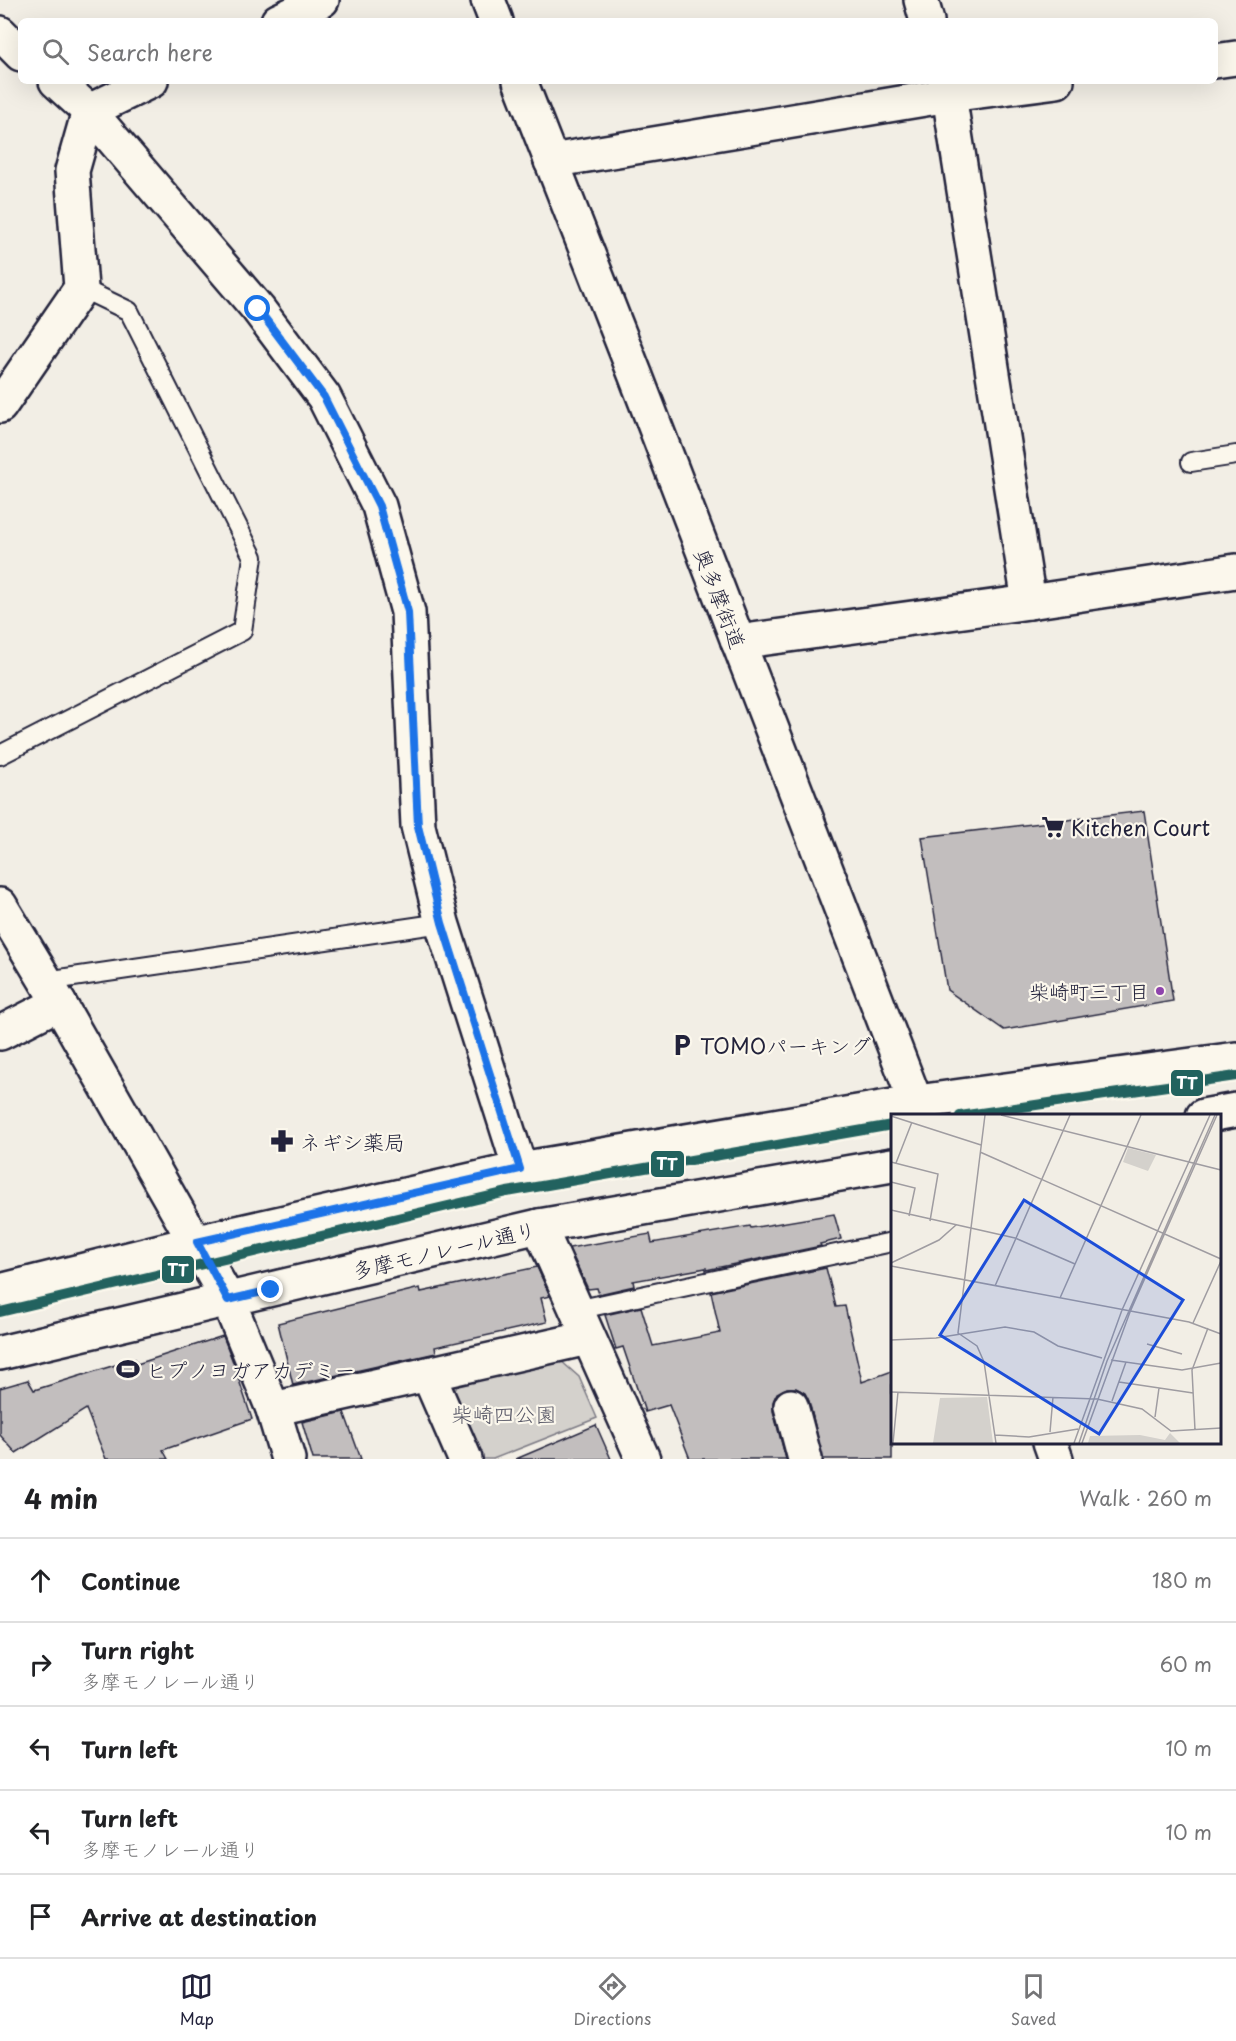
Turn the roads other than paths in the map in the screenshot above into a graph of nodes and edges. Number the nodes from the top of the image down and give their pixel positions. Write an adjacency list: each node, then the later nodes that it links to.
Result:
1 (322, 0): 4 (street)
2 (488, 0): 5 (street)
3 (921, 0): 6 (street)
4 (284, 18)
5 (495, 18)
6 (926, 18)
7 (1236, 58): 8 (street)
8 (1218, 61)
9 (59, 84): 14 (street)
10 (145, 84): 14 (street)
11 (521, 84): 15 (street, 奥多摩街道)
12 (1010, 84): 13 (street)
13 (947, 88): 15 (street); 21 (street)
14 (89, 111): 16 (street); 25 (street)
15 (551, 161): 22 (street, 奥多摩街道)
16 (81, 288): 17 (street); 23 (lane)
17 (0, 406)
18 (1236, 455): 19 (lane)
19 (1191, 462)
20 (1236, 571): 21 (street)
21 (1029, 602): 22 (street)
22 (738, 642): 29 (street, 奥多摩街道)
23 (0, 755)
24 (0, 905): 26 (street)
25 (442, 923): 26 (lane); 33 (street)
26 (53, 992): 27 (street); 35 (street)
27 (0, 1033)
28 (1236, 1059): 29 (street)
29 (919, 1109): 33 (street)
30 (1236, 1110): 31 (street)
31 (1214, 1114)
32 (891, 1165): 34 (street, 多摩モノレール通り)
33 (520, 1169): 35 (street)
34 (540, 1226): 38 (street, 多摩モノレール通り); 39 (street)
35 (197, 1242): 37 (street); 38 (street)
36 (891, 1242): 39 (lane)
37 (0, 1291)
38 (228, 1300): 40 (street, 多摩モノレール通り); 43 (street)
39 (582, 1324): 41 (street); 47 (street)
40 (0, 1353)
41 (428, 1374): 43 (street); 46 (street)
42 (791, 1406): 48 (street)
43 (273, 1409): 45 (street)
44 (1050, 1444): 49 (street)
45 (288, 1459)
46 (465, 1459)
47 (643, 1459)
48 (805, 1459)
49 (1056, 1459)

